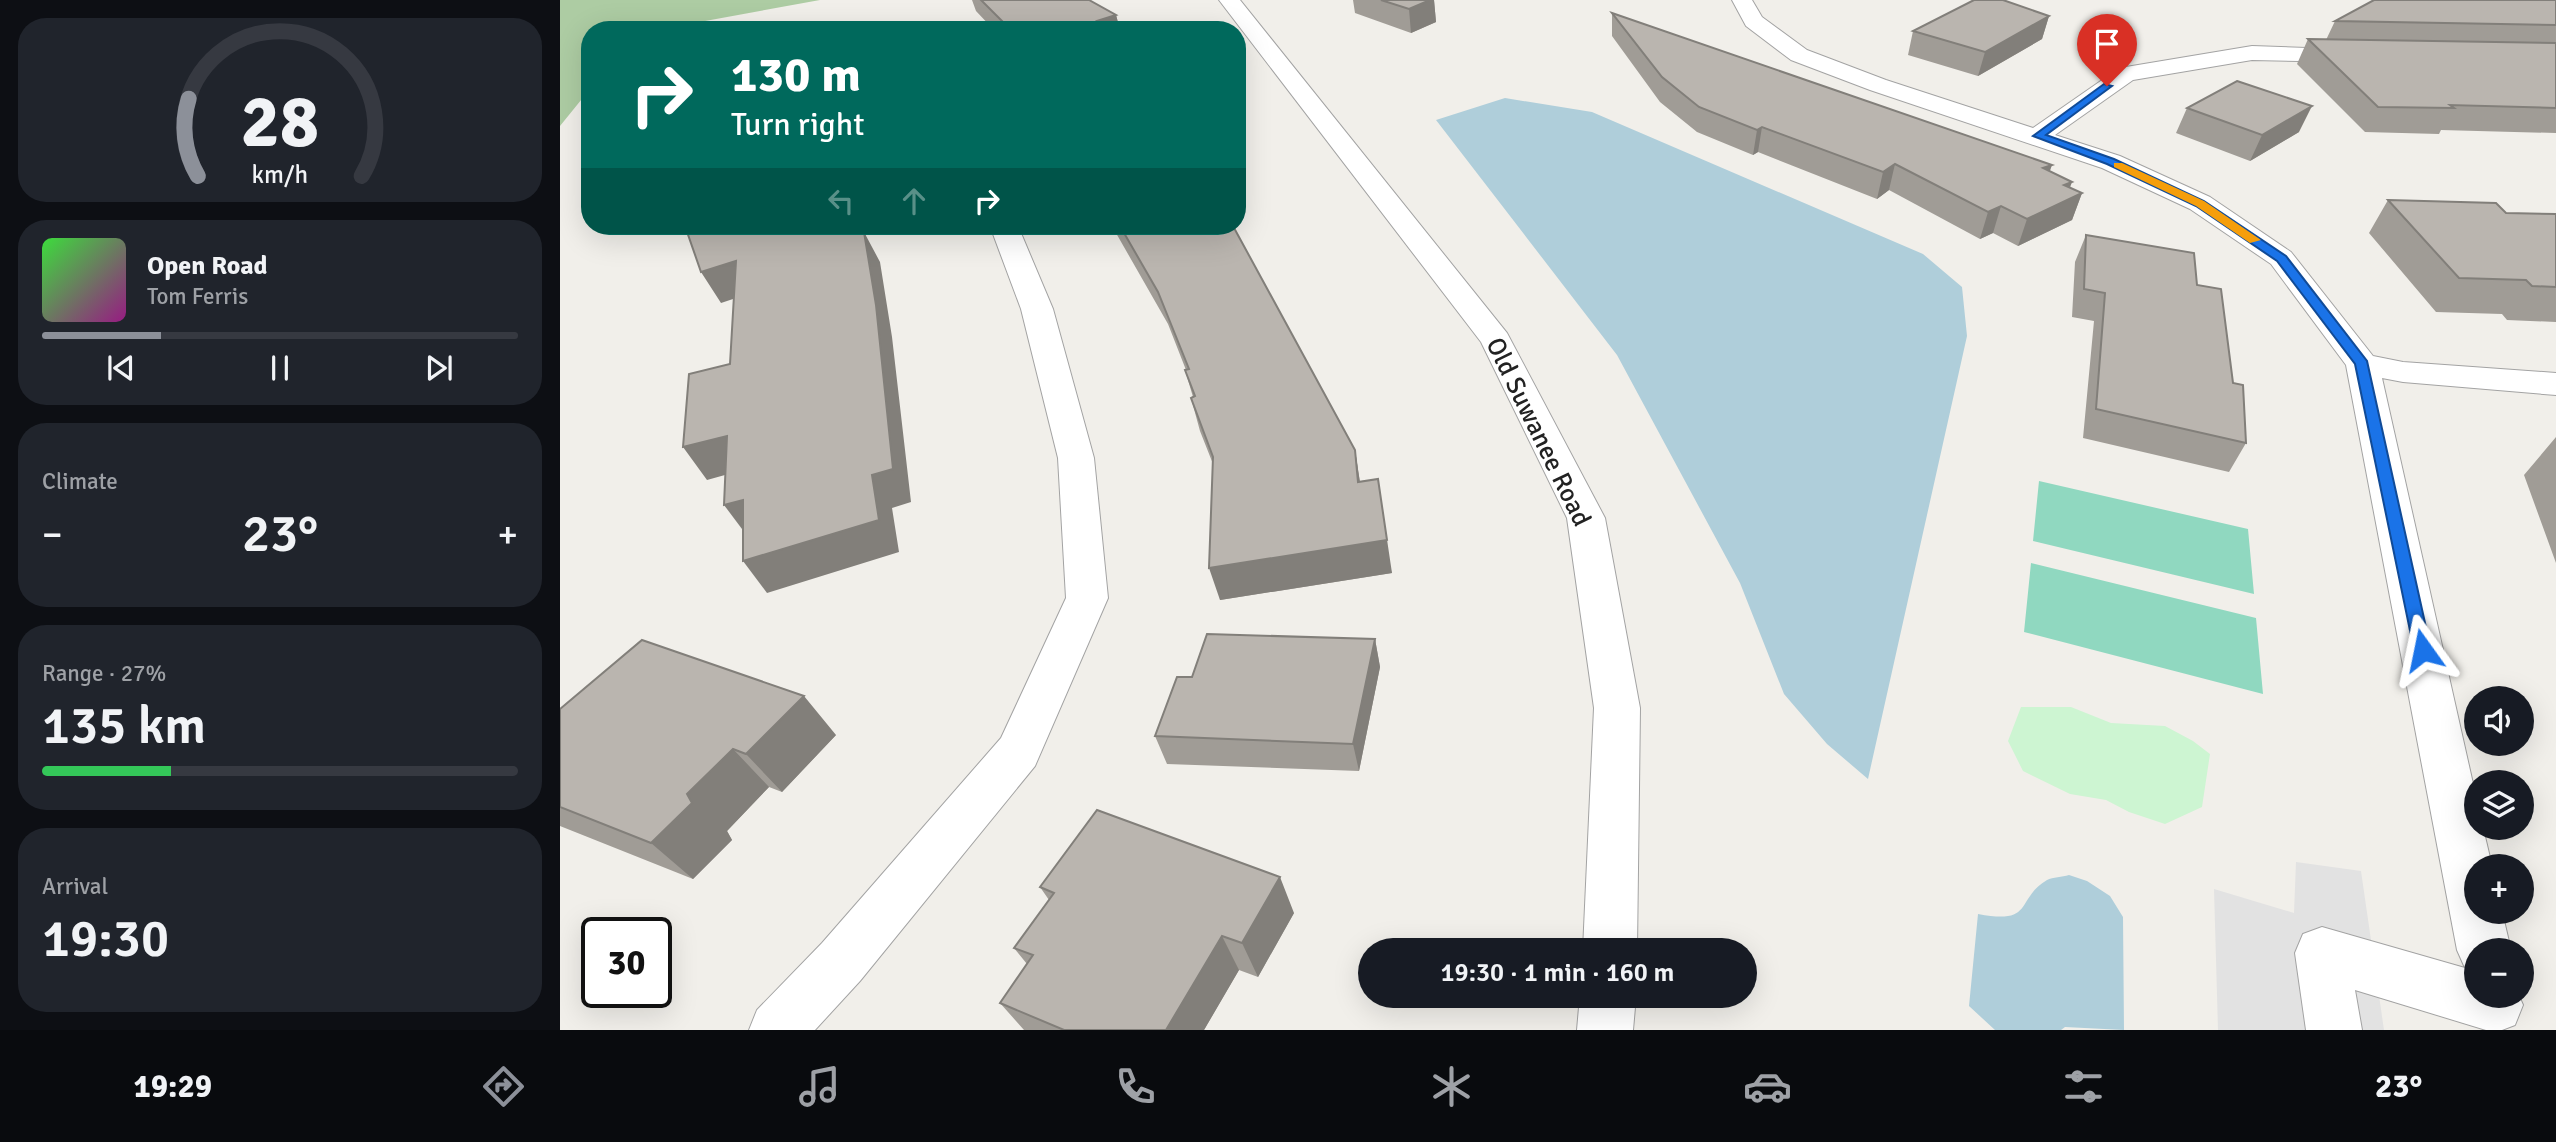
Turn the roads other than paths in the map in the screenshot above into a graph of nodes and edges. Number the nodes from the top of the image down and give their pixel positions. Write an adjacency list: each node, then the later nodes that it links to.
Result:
1 (1229, 0): 3 (street, Old Suwanee Road)
2 (1742, 0): 6 (street)
3 (1245, 21)
4 (1246, 22): 10 (street, Old Suwanee Road)
5 (2376, 55): 6 (street)
6 (2039, 136): 8 (street)
7 (1008, 235): 14 (street)
8 (2362, 364): 9 (street); 11 (street)
9 (2556, 384)
10 (1610, 938)
11 (2482, 938)
12 (1607, 1008): 15 (street)
13 (2496, 1010): 16 (street)
14 (777, 1030)
15 (1605, 1030)
16 (2334, 1030)

